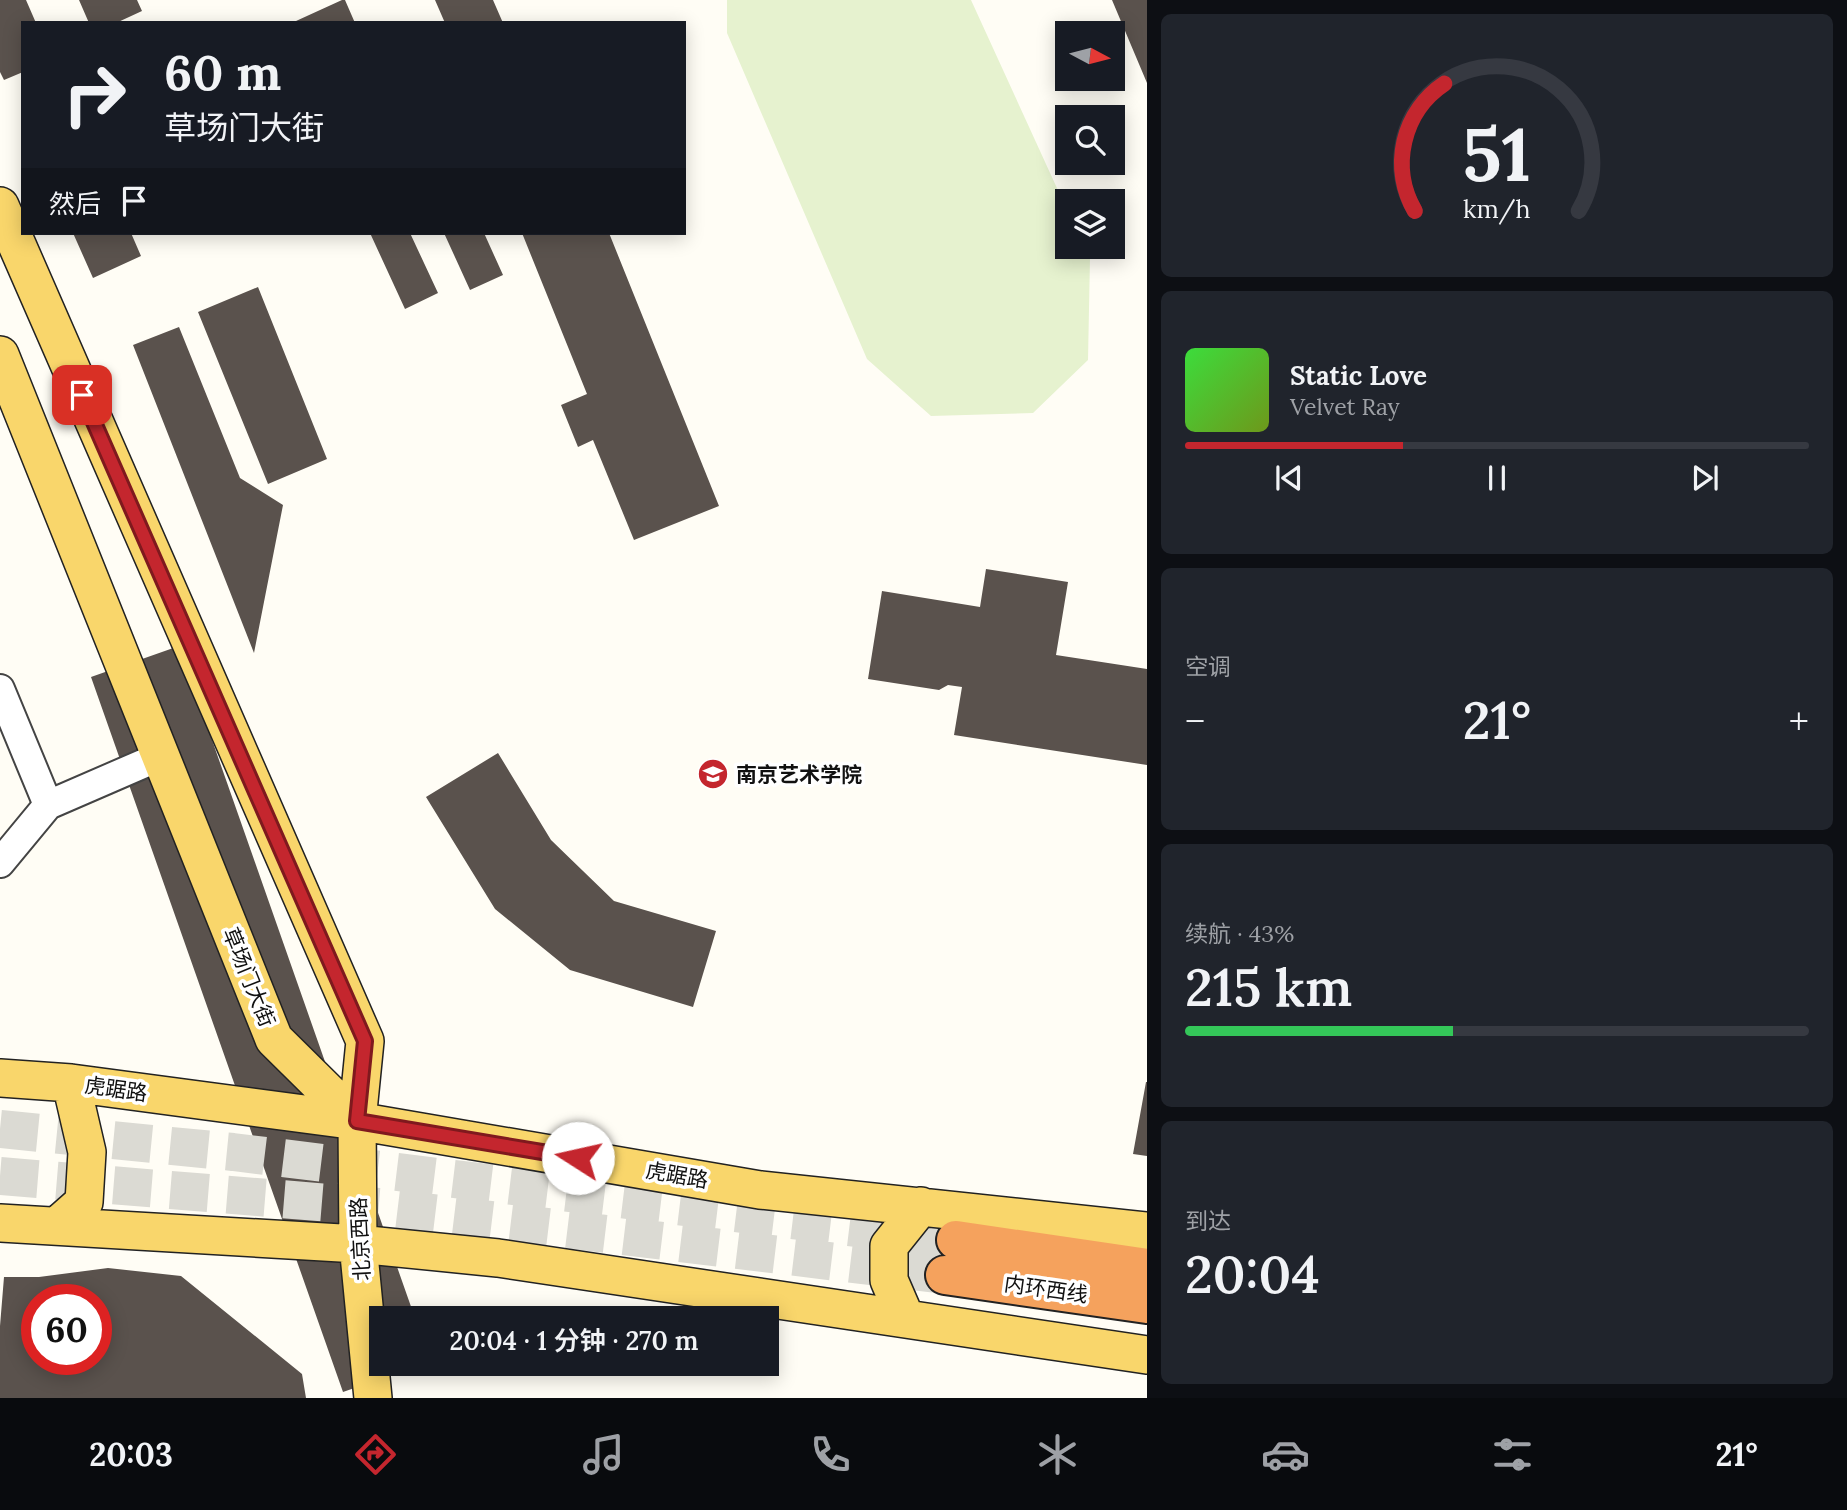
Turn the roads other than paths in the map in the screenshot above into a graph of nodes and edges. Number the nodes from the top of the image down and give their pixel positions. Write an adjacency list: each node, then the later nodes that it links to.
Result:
1 (0, 206): 9 (main road)
2 (0, 355): 4 (main road, 草场门大街)
3 (0, 690): 5 (lane)
4 (161, 756): 5 (lane); 9 (main road, 草场门大街)
5 (48, 805): 6 (lane)
6 (0, 863)
7 (0, 1078): 8 (main road, 虎踞路)
8 (71, 1083): 9 (main road, 虎踞路); 12 (main road)
9 (357, 1121): 10 (main road, 虎踞路); 14 (main road, 北京西路)
10 (921, 1206): 13 (main road, 虎踞路); 17 (main road)
11 (0, 1223): 12 (main road)
12 (58, 1225): 14 (main road)
13 (1147, 1230)
14 (358, 1244): 17 (main road); 19 (main road, 北京西路)
15 (1147, 1268): 16 (highway, 内环西线)
16 (1147, 1304)
17 (905, 1317): 18 (main road)
18 (1147, 1355)
19 (373, 1398)

